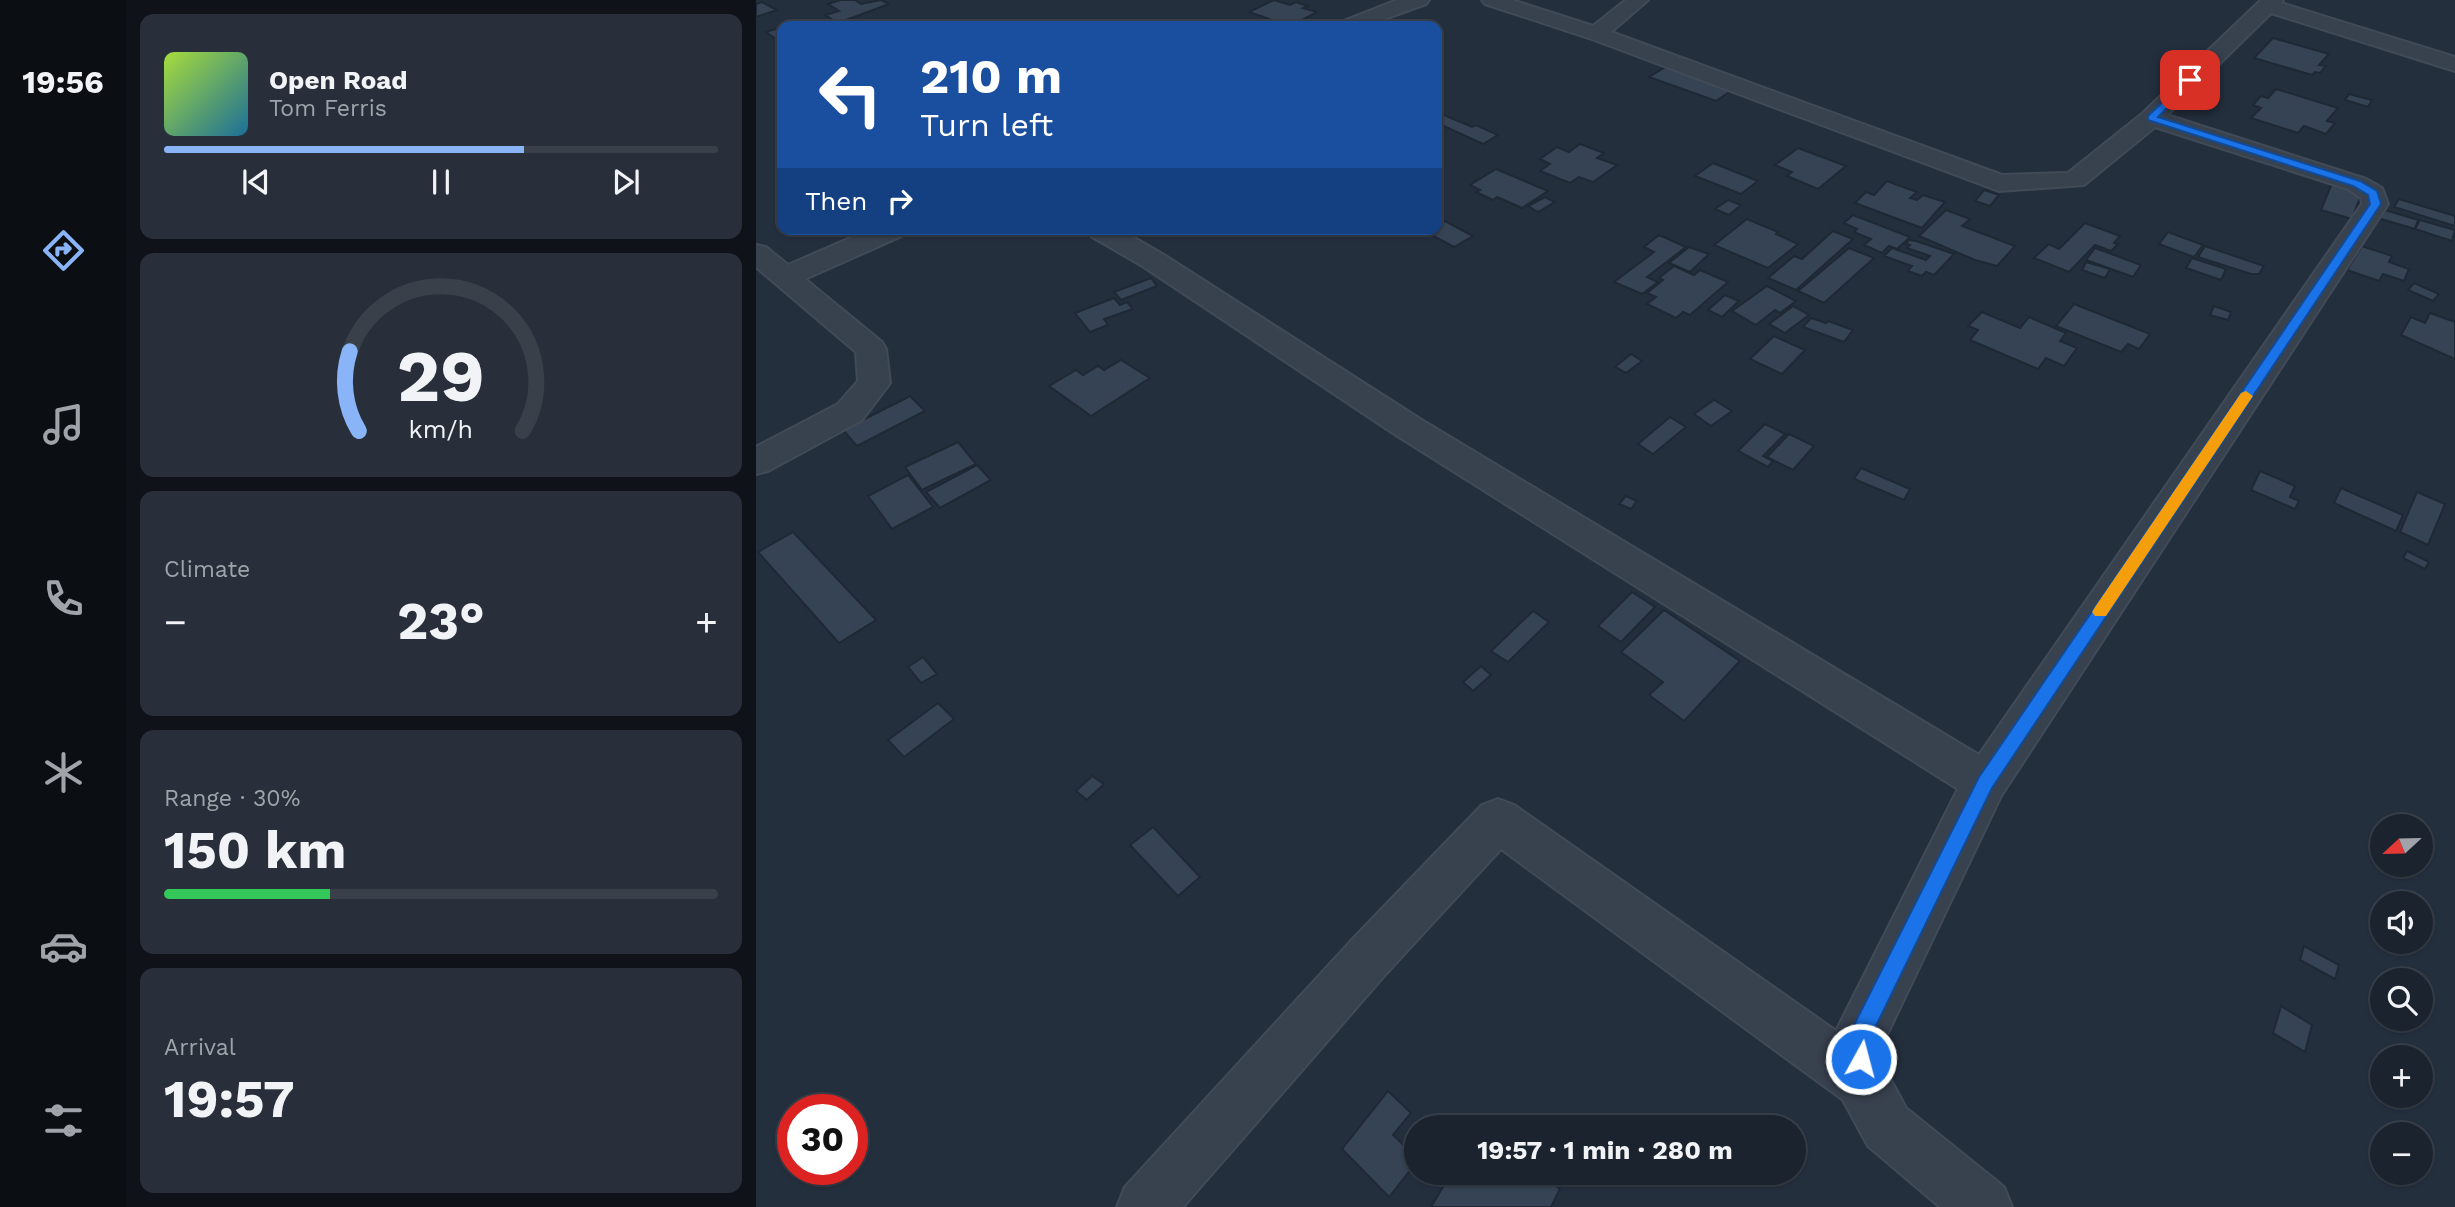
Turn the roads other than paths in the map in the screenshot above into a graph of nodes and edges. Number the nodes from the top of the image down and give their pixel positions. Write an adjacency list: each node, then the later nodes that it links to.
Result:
1 (1419, 0): 5 (street)
2 (1492, 0): 6 (street)
3 (1639, 0): 6 (street)
4 (2271, 3): 7 (street); 8 (street)
5 (1360, 21)
6 (1596, 34): 8 (street)
7 (2455, 64)
8 (2151, 118): 14 (street)
9 (880, 235): 12 (street)
10 (1109, 235): 14 (street)
11 (756, 253): 12 (street)
12 (785, 277): 13 (street)
13 (756, 462)
14 (1985, 782): 15 (street)
15 (1862, 1081): 16 (street); 17 (street)
16 (1145, 1207)
17 (1984, 1207)

